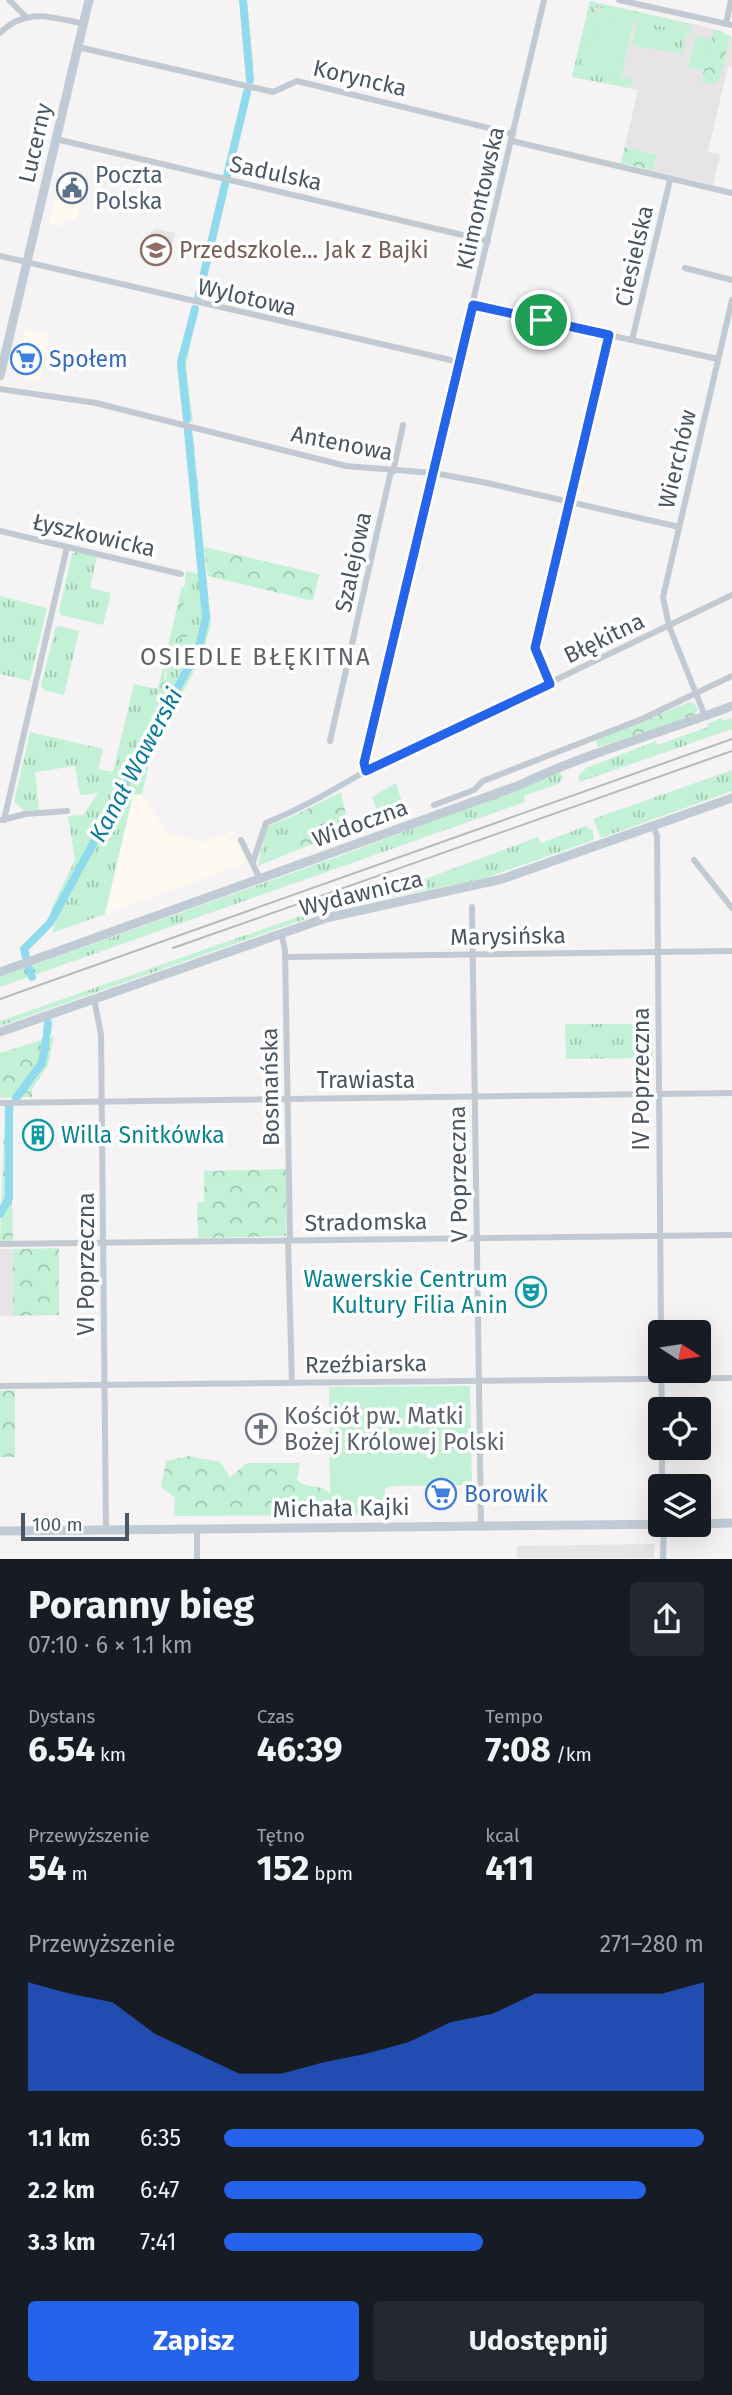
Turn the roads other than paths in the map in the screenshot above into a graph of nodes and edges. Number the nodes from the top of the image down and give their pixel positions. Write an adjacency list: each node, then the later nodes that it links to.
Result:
1 (9, 0): 6 (street)
2 (89, 0): 7 (main road, Lucerny)
3 (544, 0): 11 (street, Klimontowska)
4 (619, 0): 8 (street)
5 (731, 0): 8 (street)
6 (25, 16): 7 (street); 9 (street)
7 (84, 24): 10 (main road, Lucerny)
8 (729, 24)
9 (0, 33)
10 (78, 47): 11 (street, Koryncka); 12 (main road, Lucerny)
11 (512, 137): 13 (street, Koryncka); 15 (street, Klimontowska)
12 (56, 139): 15 (street, Sadulska); 17 (main road, Lucerny)
13 (670, 180): 14 (street, Koryncka); 23 (street, Ciesielska)
14 (732, 193)
15 (488, 240): 21 (street, Klimontowska)
16 (0, 256): 17 (street, Wylotowa)
17 (27, 262): 25 (street, Wylotowa); 26 (main road, Lucerny)
18 (685, 268): 19 (street)
19 (732, 280)
20 (732, 300): 24 (street, Wierchów)
21 (473, 305): 22 (street); 25 (street, Klimontowska)
22 (609, 335): 23 (street); 31 (street, Ciesielska)
23 (632, 340): 24 (street)
24 (718, 359): 32 (street, Wierchów)
25 (459, 362): 30 (street, Klimontowska)
26 (0, 376)
27 (0, 389): 29 (street, Antenowa)
28 (403, 425): 29 (street, Szalejowa)
29 (392, 472): 30 (street, Antenowa); 43 (street, Szalejowa)
30 (434, 473): 31 (street, Antenowa); 44 (street, Klimontowska)
31 (570, 501): 32 (street, Antenowa); 39 (street, Ciesielska)
32 (679, 527): 37 (street, Wierchów)
33 (0, 531): 34 (street, Łyszkowicka)
34 (67, 547): 35 (street, Łyszkowicka); 48 (street)
35 (181, 573)
36 (732, 595): 37 (street, Błękitna)
37 (669, 625): 39 (street, Błękitna); 40 (street, Wierchów)
38 (732, 676): 40 (street, Widoczna)
39 (550, 684): 44 (street, Błękitna)
40 (696, 695): 42 (street, Wierchów); 46 (street, Widoczna)
41 (732, 706): 42 (main road, Widoczna)
42 (705, 716): 53 (main road, Widoczna)
43 (330, 741)
44 (366, 771): 52 (street, Błękitna)
45 (732, 798): 49 (main road, Wydawnicza)
46 (434, 805)
47 (67, 811): 48 (street)
48 (2, 820)
49 (653, 826): 56 (main road, Wydawnicza); 58 (street, IV Poprzeczna)
50 (241, 840): 52 (street)
51 (694, 860): 55 (street)
52 (253, 862): 53 (street)
53 (260, 879): 61 (main road, Widoczna)
54 (472, 907): 59 (street, V Poprzeczna)
55 (732, 908)
56 (281, 933): 60 (street, Bosmańska); 62 (main road, Wydawnicza)
57 (732, 951): 58 (street, Marysińska)
58 (658, 952): 59 (street, Marysińska); 65 (street, IV Poprzeczna)
59 (473, 954): 60 (street, Marysińska); 66 (street, V Poprzeczna)
60 (285, 957): 67 (street, Bosmańska)
61 (0, 972)
62 (94, 999): 63 (main road, Wydawnicza); 68 (street, VI Poprzeczna)
63 (0, 1032)
64 (732, 1093): 65 (street, Trawiasta)
65 (659, 1094): 66 (street, Trawiasta); 71 (street, IV Poprzeczna)
66 (475, 1097): 67 (street, Trawiasta); 72 (street, V Poprzeczna)
67 (288, 1098): 68 (street, Trawiasta); 73 (street, Bosmańska)
68 (102, 1102): 69 (street, Trawiasta); 75 (street, VI Poprzeczna)
69 (0, 1103)
70 (732, 1235): 71 (street, Stradomska)
71 (660, 1236): 72 (street, Stradomska); 76 (street, IV Poprzeczna)
72 (477, 1238): 73 (street, Stradomska); 80 (street, V Poprzeczna)
73 (289, 1240): 75 (street, Stradomska); 81 (street, Bosmańska)
74 (0, 1244): 75 (street, Stradomska)
75 (103, 1244): 82 (street, VI Poprzeczna)
76 (661, 1320)
77 (711, 1378): 78 (street, Rzeźbiarska)
78 (732, 1378)
79 (648, 1379): 80 (street, Rzeźbiarska)
80 (478, 1381): 81 (street, Rzeźbiarska); 87 (street, V Poprzeczna)
81 (292, 1383): 82 (street, Rzeźbiarska)
82 (105, 1385): 83 (street, Rzeźbiarska); 89 (street, VI Poprzeczna)
83 (0, 1386)
84 (732, 1523): 86 (main road)
85 (648, 1524): 87 (main road, Michała Kajki)
86 (711, 1524)
87 (481, 1526): 88 (main road, Michała Kajki)
88 (197, 1529): 89 (main road, Michała Kajki); 92 (street)
89 (106, 1530): 90 (main road, Michała Kajki)
90 (0, 1531)
91 (664, 1537): 93 (street)
92 (197, 1559)
93 (663, 1559)

